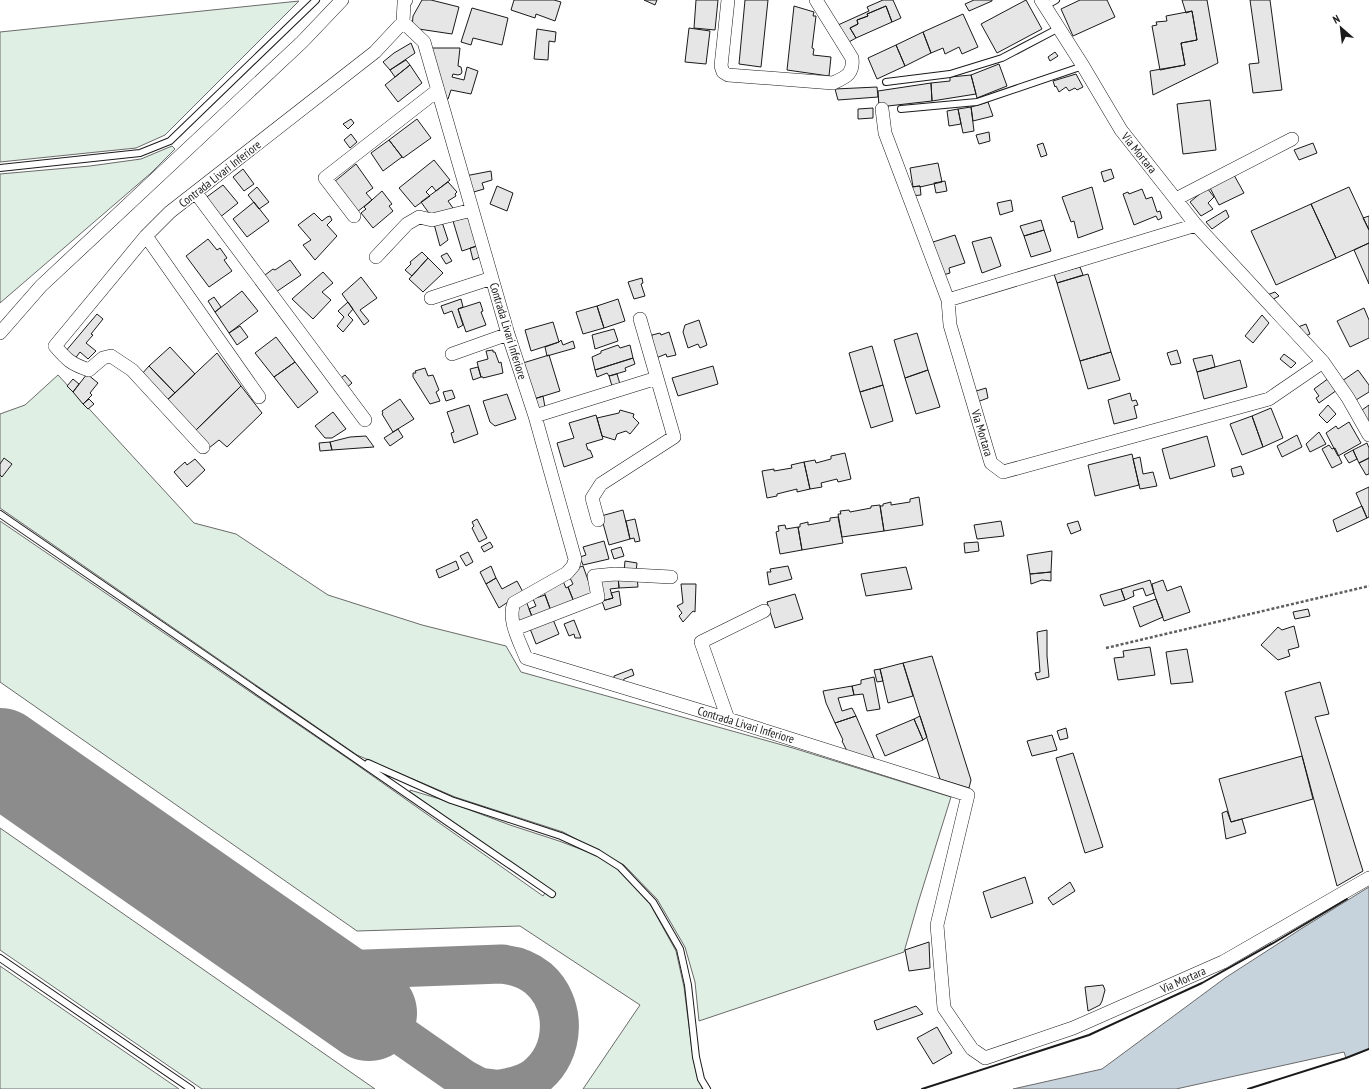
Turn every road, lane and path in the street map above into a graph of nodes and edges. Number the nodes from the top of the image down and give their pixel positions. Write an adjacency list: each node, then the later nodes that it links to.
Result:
1 (316, 0): 15 (lane)
2 (342, 0): 27 (street)
3 (406, 0): 7 (street)
4 (728, 0): 5 (street)
5 (816, 0)
6 (1047, 2): 8 (street, Via Mortara)
7 (403, 22): 11 (street, Contrada Livari Inferiore); 16 (street, Contrada Livari Inferiore)
8 (1059, 28): 9 (street, Via Mortara); 10 (lane)
9 (1083, 66): 13 (lane); 17 (street, Via Mortara)
10 (886, 82)
11 (438, 90): 18 (street, Contrada Livari Inferiore); 19 (street)
12 (882, 109): 25 (street, Via Mortara)
13 (901, 109)
14 (1292, 139): 17 (street)
15 (0, 168)
16 (196, 192): 21 (street, Contrada Livari Inferiore); 34 (street)
17 (1176, 199): 20 (street, Via Mortara)
18 (472, 210): 22 (street); 23 (street, Contrada Livari Inferiore)
19 (354, 216)
20 (1196, 225): 25 (street); 30 (street, Via Mortara)
21 (146, 236): 32 (street); 36 (street, Contrada Livari Inferiore)
22 (376, 257)
23 (492, 278): 24 (street); 28 (street, Contrada Livari Inferiore)
24 (431, 298)
25 (948, 300): 30 (street, Via Mortara)
26 (640, 319): 31 (street)
27 (0, 333)
28 (508, 334): 29 (street); 33 (street, Contrada Livari Inferiore)
29 (452, 354)
30 (1323, 362): 35 (street, Via Mortara)
31 (656, 378): 33 (street); 38 (street)
32 (259, 397)
33 (534, 416): 42 (street, Contrada Livari Inferiore)
34 (365, 420)
35 (1369, 435)
36 (203, 447)
37 (0, 514): 45 (lane)
38 (598, 520)
39 (671, 577): 42 (street)
40 (1369, 586): 43 (path)
41 (764, 611): 44 (street)
42 (515, 629): 44 (street, Contrada Livari Inferiore)
43 (1106, 648)
44 (728, 719): 49 (street, Contrada Livari Inferiore)
45 (354, 757): 47 (lane); 51 (lane)
46 (1369, 878): 49 (street, Via Mortara)
47 (552, 894)
48 (0, 958): 50 (lane)
49 (985, 1058)
50 (190, 1089)
51 (706, 1089)

